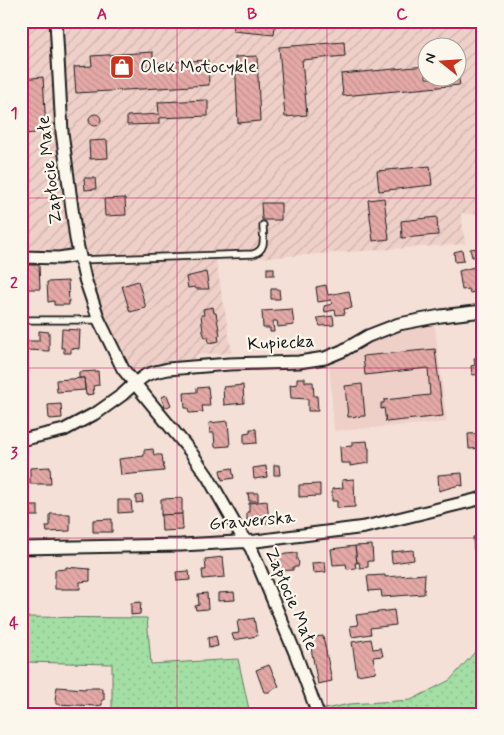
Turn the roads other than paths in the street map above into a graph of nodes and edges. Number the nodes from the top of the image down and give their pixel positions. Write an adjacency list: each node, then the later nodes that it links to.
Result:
1 (56, 21): 4 (street, Zapłocie Małe)
2 (263, 225): 4 (lane)
3 (21, 257): 4 (street)
4 (79, 257): 7 (street, Zapłocie Małe)
5 (483, 311): 8 (street, Kupiecka)
6 (21, 320): 7 (lane)
7 (99, 320): 8 (street, Zapłocie Małe)
8 (134, 382): 9 (street); 11 (street, Zapłocie Małe)
9 (21, 440)
10 (483, 498): 11 (street, Grawerska)
11 (246, 541): 12 (street, Grawerska); 13 (street, Zapłocie Małe)
12 (21, 548)
13 (318, 714)

